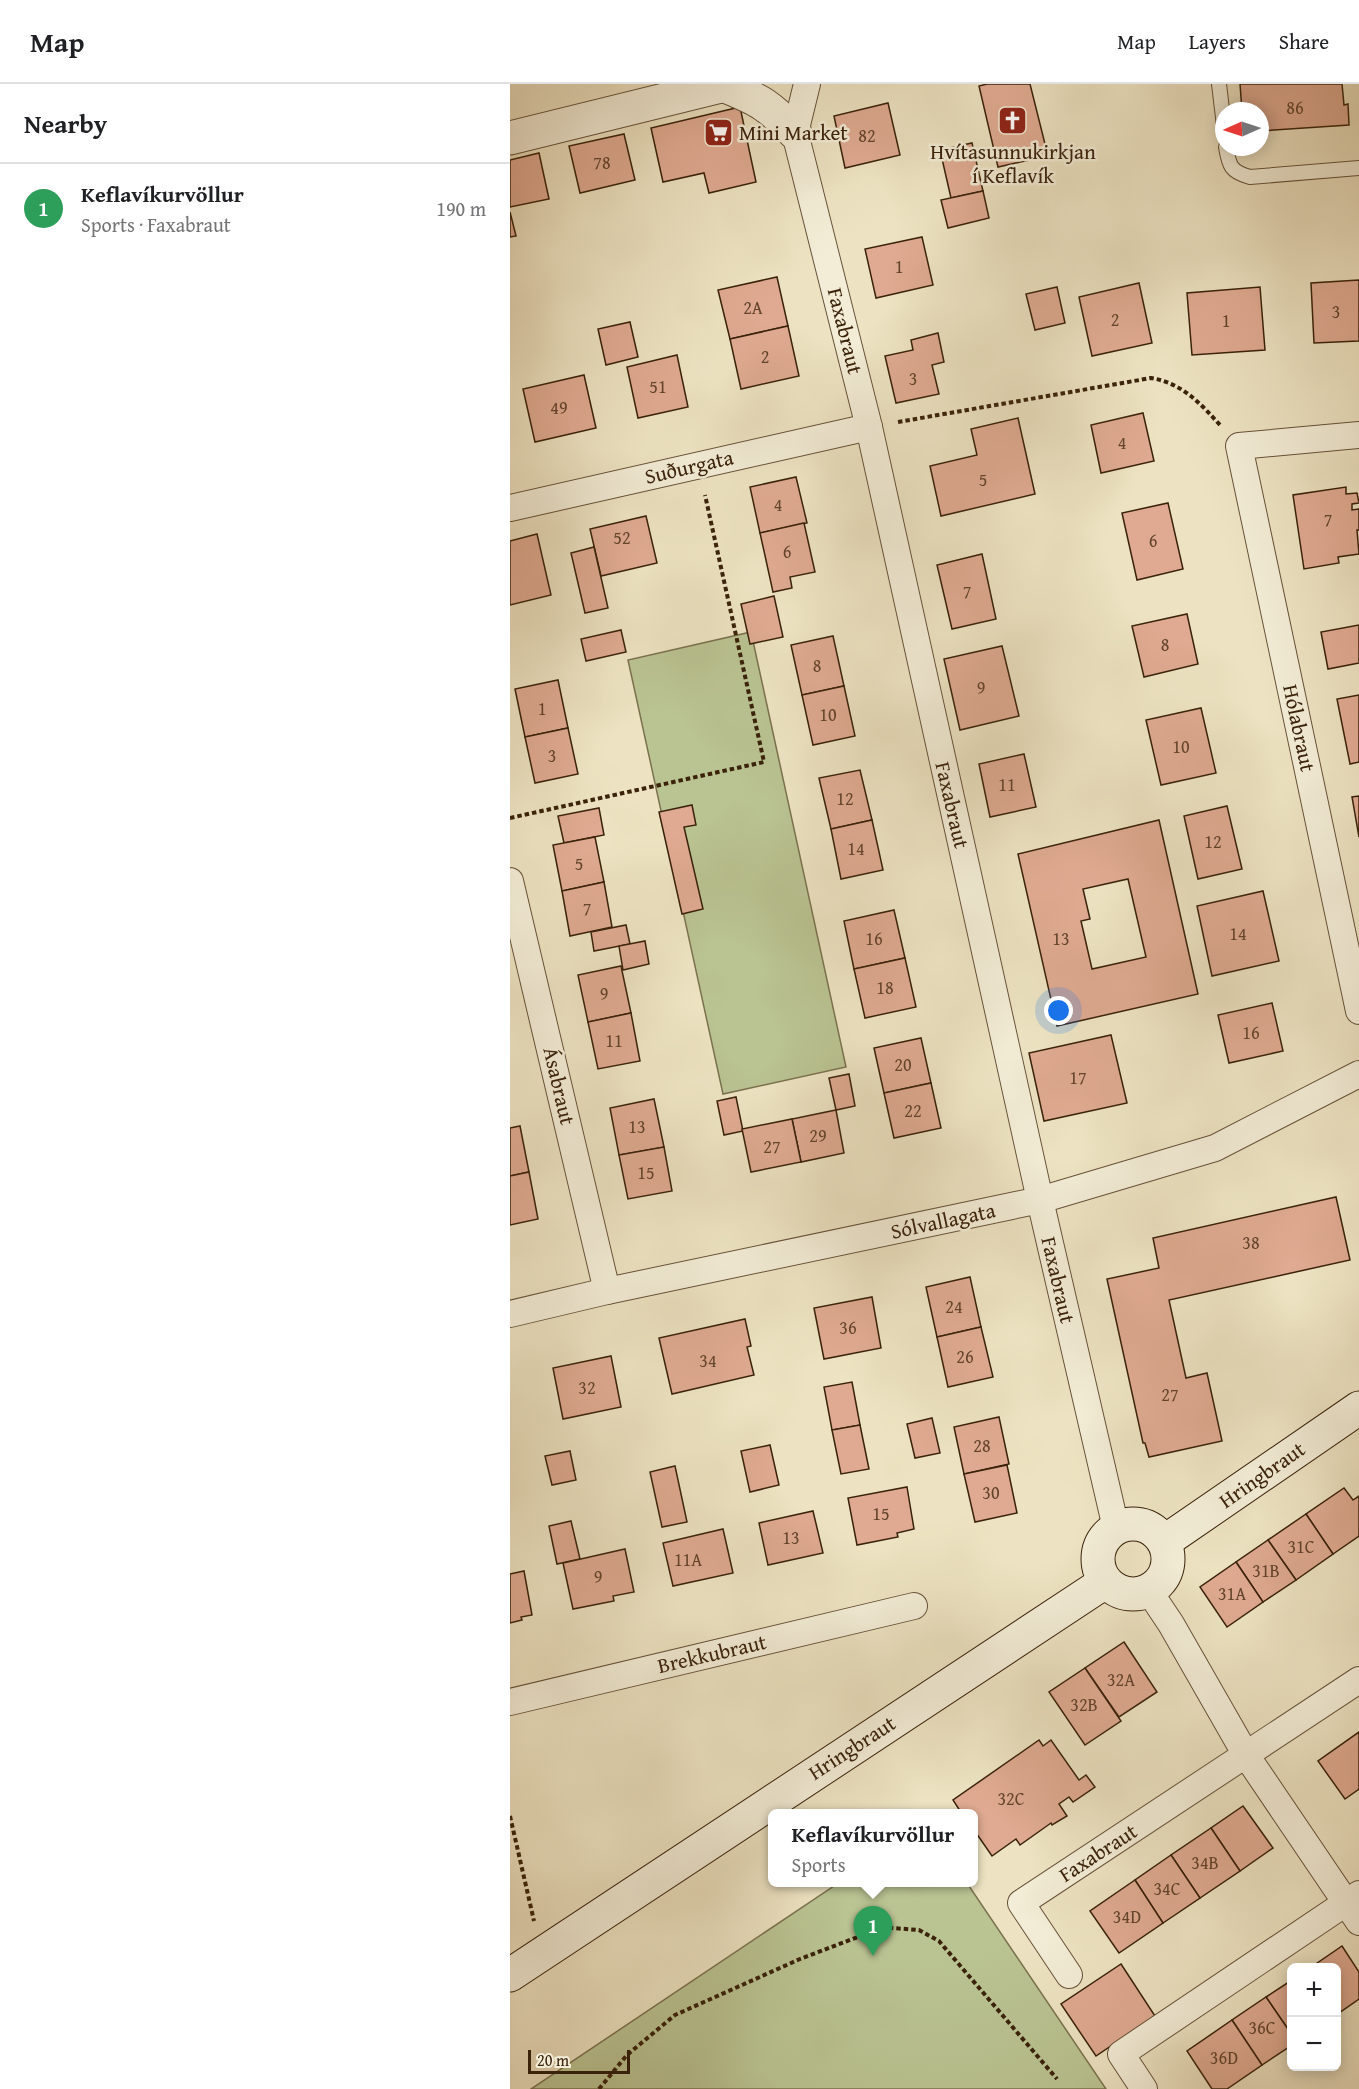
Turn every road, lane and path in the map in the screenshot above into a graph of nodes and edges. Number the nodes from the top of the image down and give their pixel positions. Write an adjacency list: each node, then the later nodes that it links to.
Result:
1 (807, 84): 5 (street, Faxabraut)
2 (1219, 84): 4 (lane)
3 (727, 85): 5 (main road); 6 (main road)
4 (1221, 102)
5 (795, 133): 9 (street, Faxabraut)
6 (510, 138)
7 (1227, 156): 8 (lane)
8 (1359, 168)
9 (868, 427): 11 (path); 12 (street, Suðurgata); 18 (street, Faxabraut)
10 (1359, 435): 11 (street)
11 (1239, 446): 16 (street, Hólabraut)
12 (698, 465): 13 (street, Suðurgata); 14 (path)
13 (510, 508)
14 (510, 818)
15 (510, 881): 19 (street, Ásabraut)
16 (1359, 1011)
17 (1359, 1074): 18 (street, Sólvallagata)
18 (1040, 1200): 19 (street, Sólvallagata); 22 (street, Faxabraut)
19 (607, 1291): 20 (street, Sólvallagata)
20 (510, 1314)
21 (1359, 1408): 23 (main road, Hringbraut)
22 (1116, 1528): 23 (main road); 24 (main road)
23 (1164, 1542): 25 (main road)
24 (1105, 1582): 25 (main road); 32 (main road, Hringbraut)
25 (1149, 1591): 29 (street)
26 (914, 1606): 28 (street, Brekkubraut)
27 (1359, 1680): 29 (street, Faxabraut)
28 (510, 1702)
29 (1246, 1755): 31 (street); 34 (street, Faxabraut)
30 (510, 1816): 32 (path)
31 (1355, 1906): 37 (street)
32 (541, 1954): 33 (main road, Hringbraut)
33 (510, 1975)
34 (1069, 1975)
35 (1057, 2079): 36 (path)
36 (599, 2089)
37 (1144, 2089)

